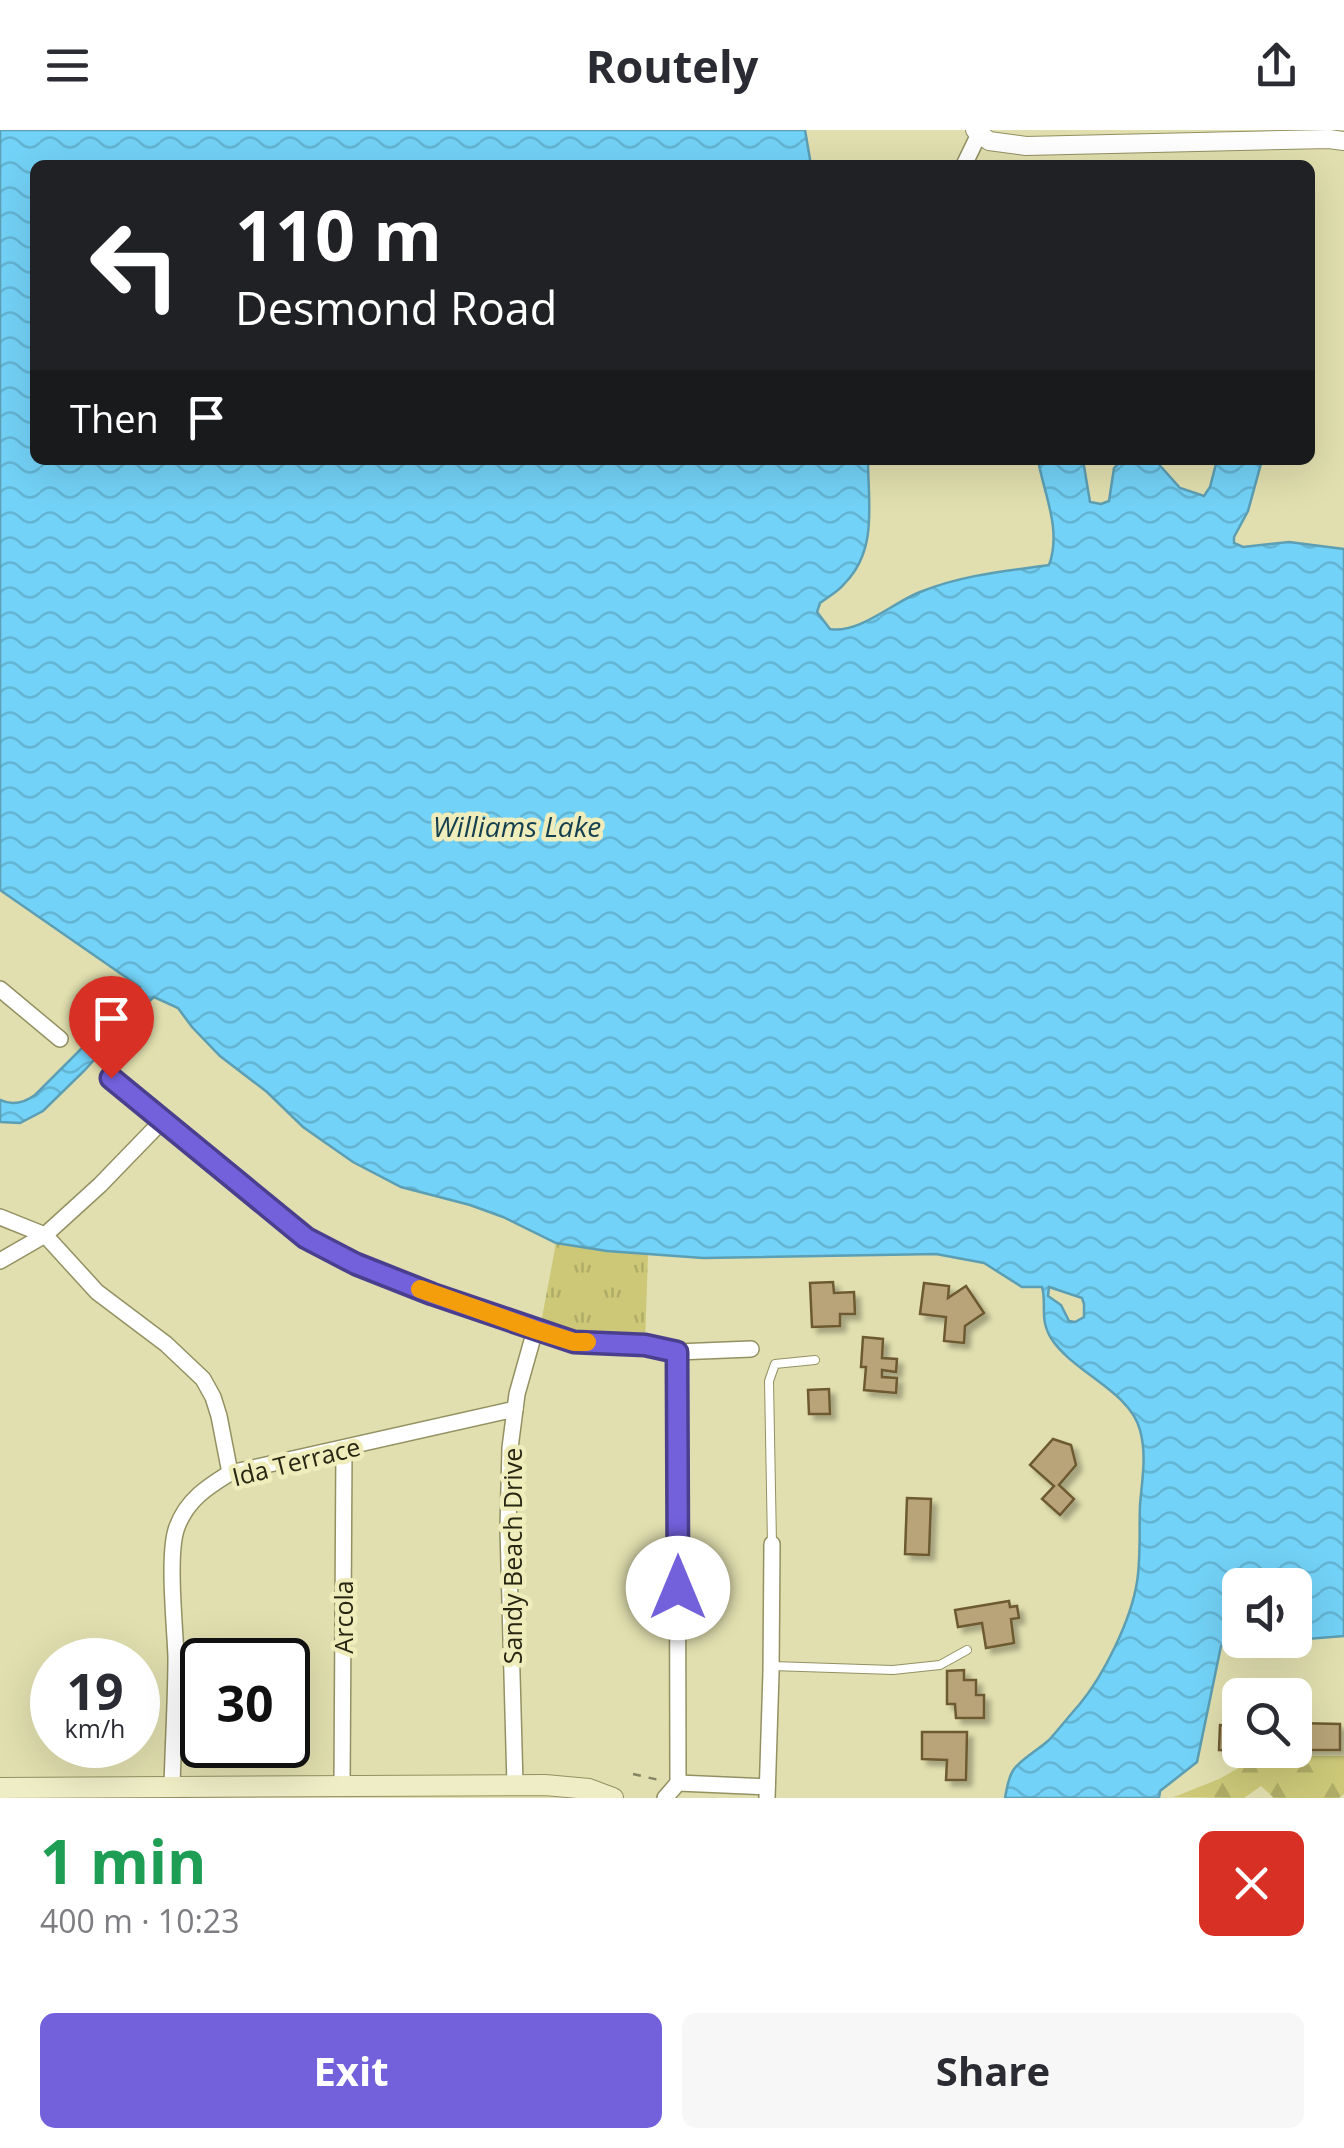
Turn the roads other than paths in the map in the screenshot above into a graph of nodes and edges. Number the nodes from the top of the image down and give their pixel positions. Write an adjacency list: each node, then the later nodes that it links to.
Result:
1 (977, 132): 2 (street); 3 (street)
2 (1344, 141)
3 (966, 160)
4 (0, 989): 5 (street)
5 (60, 1039)
6 (111, 1078): 7 (street)
7 (162, 1121): 9 (street); 11 (street)
8 (0, 1217): 9 (street)
9 (44, 1235): 10 (street); 17 (street)
10 (0, 1261)
11 (536, 1330): 13 (street); 15 (street, Sandy Beach Drive)
12 (751, 1349): 13 (street)
13 (677, 1352): 24 (street)
14 (815, 1360): 18 (lane)
15 (515, 1409): 16 (street, Ida Terrace); 21 (street, Sandy Beach Drive)
16 (344, 1448): 17 (street, Ida Terrace); 25 (street, Arcola)
17 (230, 1473): 23 (street, Ida Terrace)
18 (772, 1544): 20 (street)
19 (967, 1650): 20 (lane)
20 (772, 1666): 26 (street)
21 (515, 1785): 25 (main road); 27 (main road)
22 (0, 1788): 23 (main road)
23 (172, 1788): 25 (main road)
24 (668, 1788): 26 (street)
25 (342, 1792)
26 (767, 1792)
27 (613, 1798)

